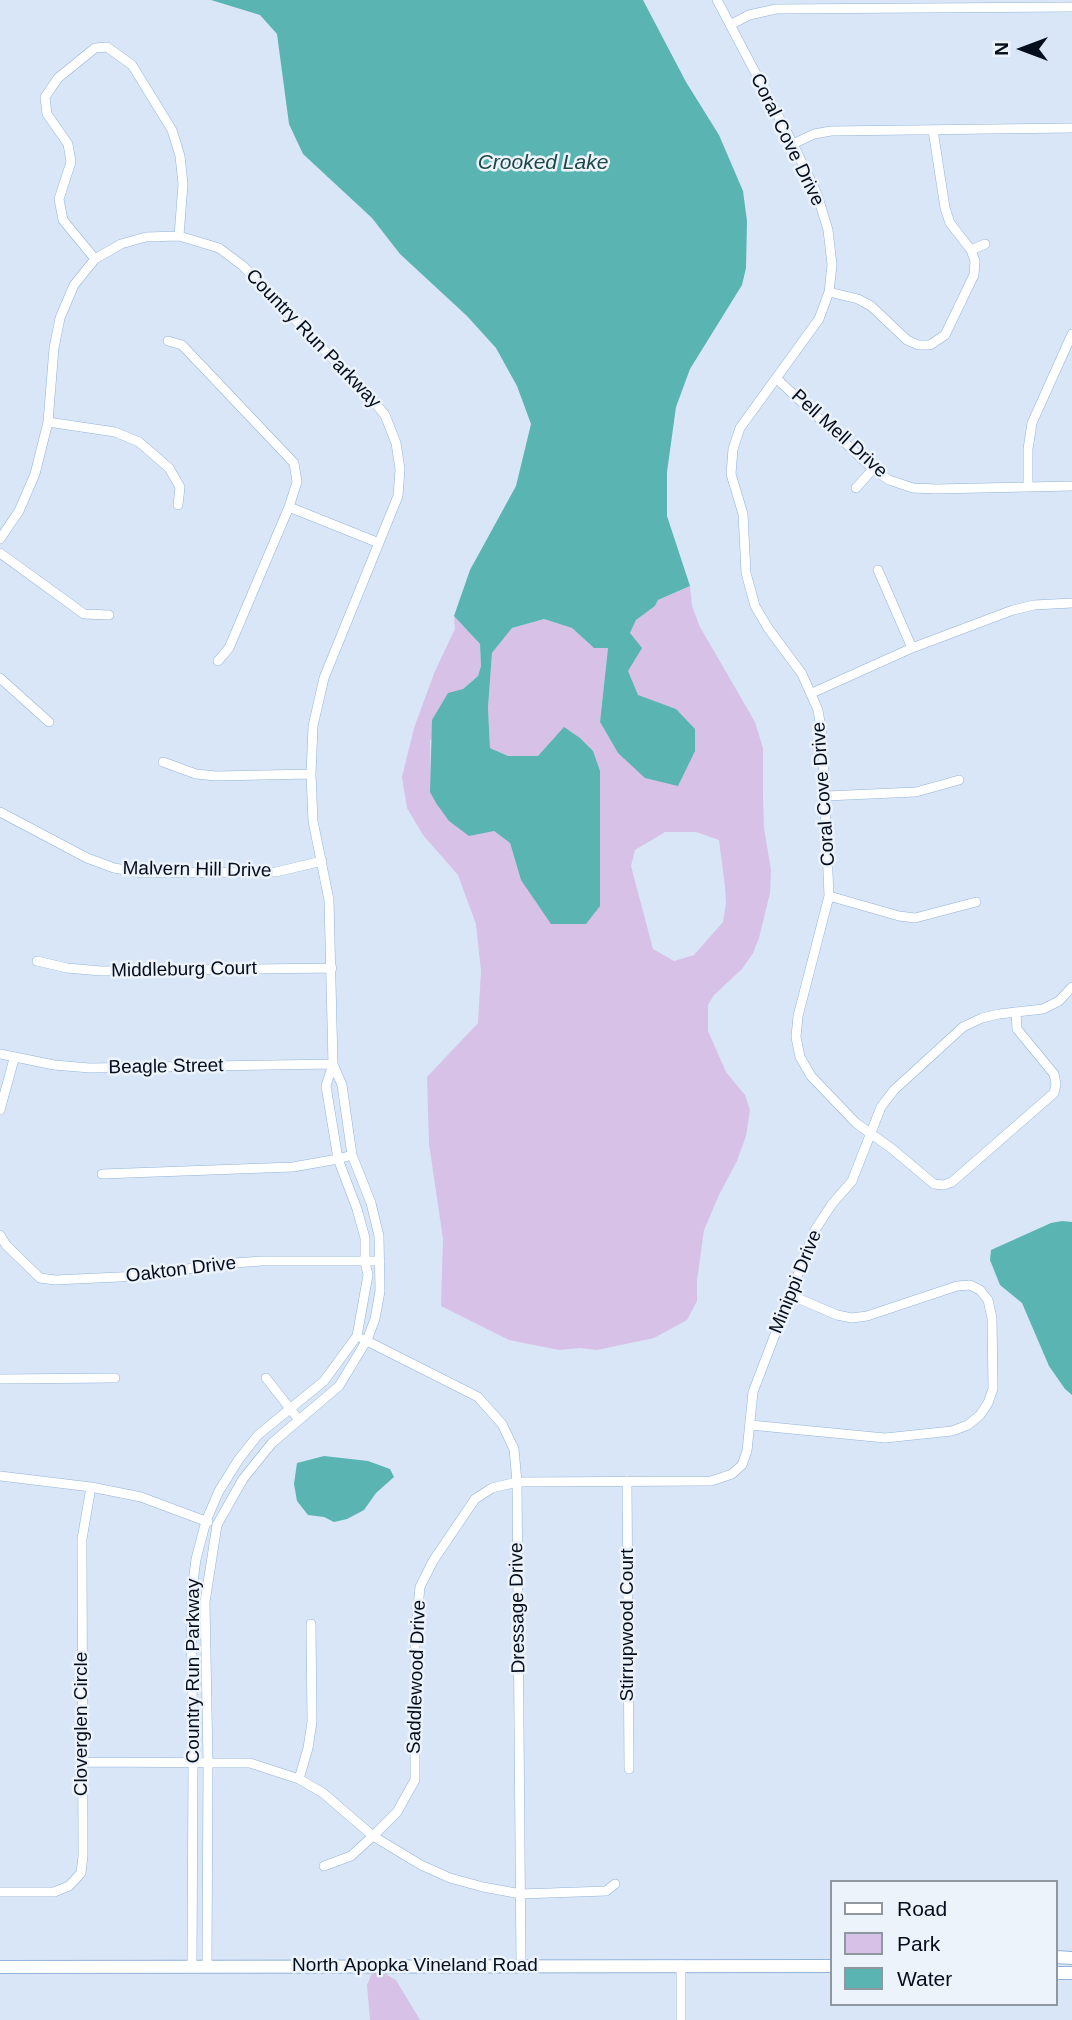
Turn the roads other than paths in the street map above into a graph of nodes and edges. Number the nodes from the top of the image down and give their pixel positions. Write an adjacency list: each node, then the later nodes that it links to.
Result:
1 (717, 0): 3 (street, Coral Cove Drive)
2 (1072, 7): 3 (street)
3 (730, 25): 6 (street, Coral Cove Drive)
4 (1072, 128): 5 (street)
5 (933, 130): 6 (street); 9 (street)
6 (793, 144): 11 (street, Coral Cove Drive)
7 (179, 236): 10 (street, Country Run Parkway); 10 (street); 23 (street, Country Run Parkway)
8 (985, 244): 9 (street)
9 (971, 250): 11 (street)
10 (95, 259): 15 (street, Country Run Parkway)
11 (829, 292): 14 (street, Coral Cove Drive)
12 (1072, 334): 18 (street)
13 (168, 341): 21 (street)
14 (776, 378): 16 (street, Pell Mell Drive); 31 (street, Coral Cove Drive)
15 (48, 422): 20 (street); 22 (street, Country Run Parkway)
16 (873, 469): 18 (street, Pell Mell Drive); 19 (street)
17 (1072, 486): 18 (street, Pell Mell Drive)
18 (1028, 487)
19 (856, 488)
20 (178, 505)
21 (289, 506): 23 (street); 29 (street)
22 (0, 539)
23 (379, 543): 34 (street, Country Run Parkway)
24 (0, 553): 27 (street)
25 (878, 570): 28 (street)
26 (1072, 603): 28 (street)
27 (108, 615)
28 (912, 648): 31 (street)
29 (218, 661)
30 (0, 678): 32 (street)
31 (811, 692): 36 (street, Coral Cove Drive)
32 (49, 722)
33 (163, 761): 34 (street)
34 (311, 774): 38 (street, Country Run Parkway)
35 (959, 780): 36 (street)
36 (826, 796): 39 (street, Coral Cove Drive)
37 (0, 812): 38 (street, Malvern Hill Drive)
38 (322, 861): 42 (street, Country Run Parkway)
39 (830, 895): 40 (street); 49 (street, Coral Cove Drive)
40 (976, 902)
41 (37, 961): 42 (street, Middleburg Court)
42 (332, 968): 47 (street, Country Run Parkway)
43 (1072, 988): 44 (street, Minippi Drive)
44 (1016, 1012): 49 (street, Minippi Drive); 49 (street, Coral Cove Drive)
45 (0, 1054): 46 (street, Beagle Street)
46 (14, 1059): 47 (street, Beagle Street); 48 (street)
47 (333, 1064): 50 (street, Country Run Parkway); 51 (street, Country Run Parkway)
48 (0, 1110)
49 (869, 1134): 56 (street, Minippi Drive)
50 (352, 1155): 51 (street); 54 (street, Country Run Parkway)
51 (338, 1159): 52 (street); 55 (street, Country Run Parkway)
52 (102, 1174)
53 (0, 1235): 55 (street, Oakton Drive)
54 (380, 1261): 55 (street, Oakton Drive); 57 (street, Country Run Parkway)
55 (365, 1262): 57 (street, Country Run Parkway)
56 (790, 1296): 63 (street, Minippi Drive); 63 (street)
57 (362, 1338): 61 (street, Country Run Parkway); 62 (street, Country Run Parkway); 65 (street, Dressage Drive)
58 (116, 1378): 60 (street)
59 (266, 1378): 61 (street)
60 (0, 1379)
61 (290, 1410): 62 (street); 69 (street, Country Run Parkway)
62 (299, 1420): 70 (street, Country Run Parkway)
63 (750, 1425): 67 (street, Minippi Drive)
64 (0, 1476): 68 (street)
65 (517, 1482): 66 (street, Saddlewood Drive); 77 (street, Saddlewood Drive); 81 (street, Dressage Drive)
66 (627, 1482): 67 (street, Saddlewood Drive); 75 (street, Stirrupwood Court)
67 (677, 1482)
68 (91, 1488): 69 (street); 73 (street, Cloverglen Circle)
69 (206, 1521): 70 (street); 72 (street, Country Run Parkway)
70 (217, 1525): 74 (street, Country Run Parkway)
71 (311, 1624): 76 (street)
72 (194, 1761): 73 (street); 74 (street); 84 (street, Country Run Parkway)
73 (82, 1762): 80 (street, Cloverglen Circle)
74 (208, 1762): 76 (street); 85 (street, Country Run Parkway)
75 (629, 1769)
76 (299, 1779): 77 (street)
77 (373, 1836): 78 (street, Saddlewood Drive); 81 (street)
78 (324, 1866)
79 (615, 1884): 81 (street)
80 (0, 1892)
81 (521, 1894): 82 (street, Dressage Drive)
82 (521, 1965): 83 (main road, North Apopka Vineland Road); 85 (main road, North Apopka Vineland Road)
83 (681, 1965): 86 (main road, North Apopka Vineland Road); 88 (street)
84 (191, 1966): 85 (main road, North Apopka Vineland Road); 87 (main road, North Apopka Vineland Road)
85 (207, 1966)
86 (830, 1966)
87 (0, 1967)
88 (681, 2020)

